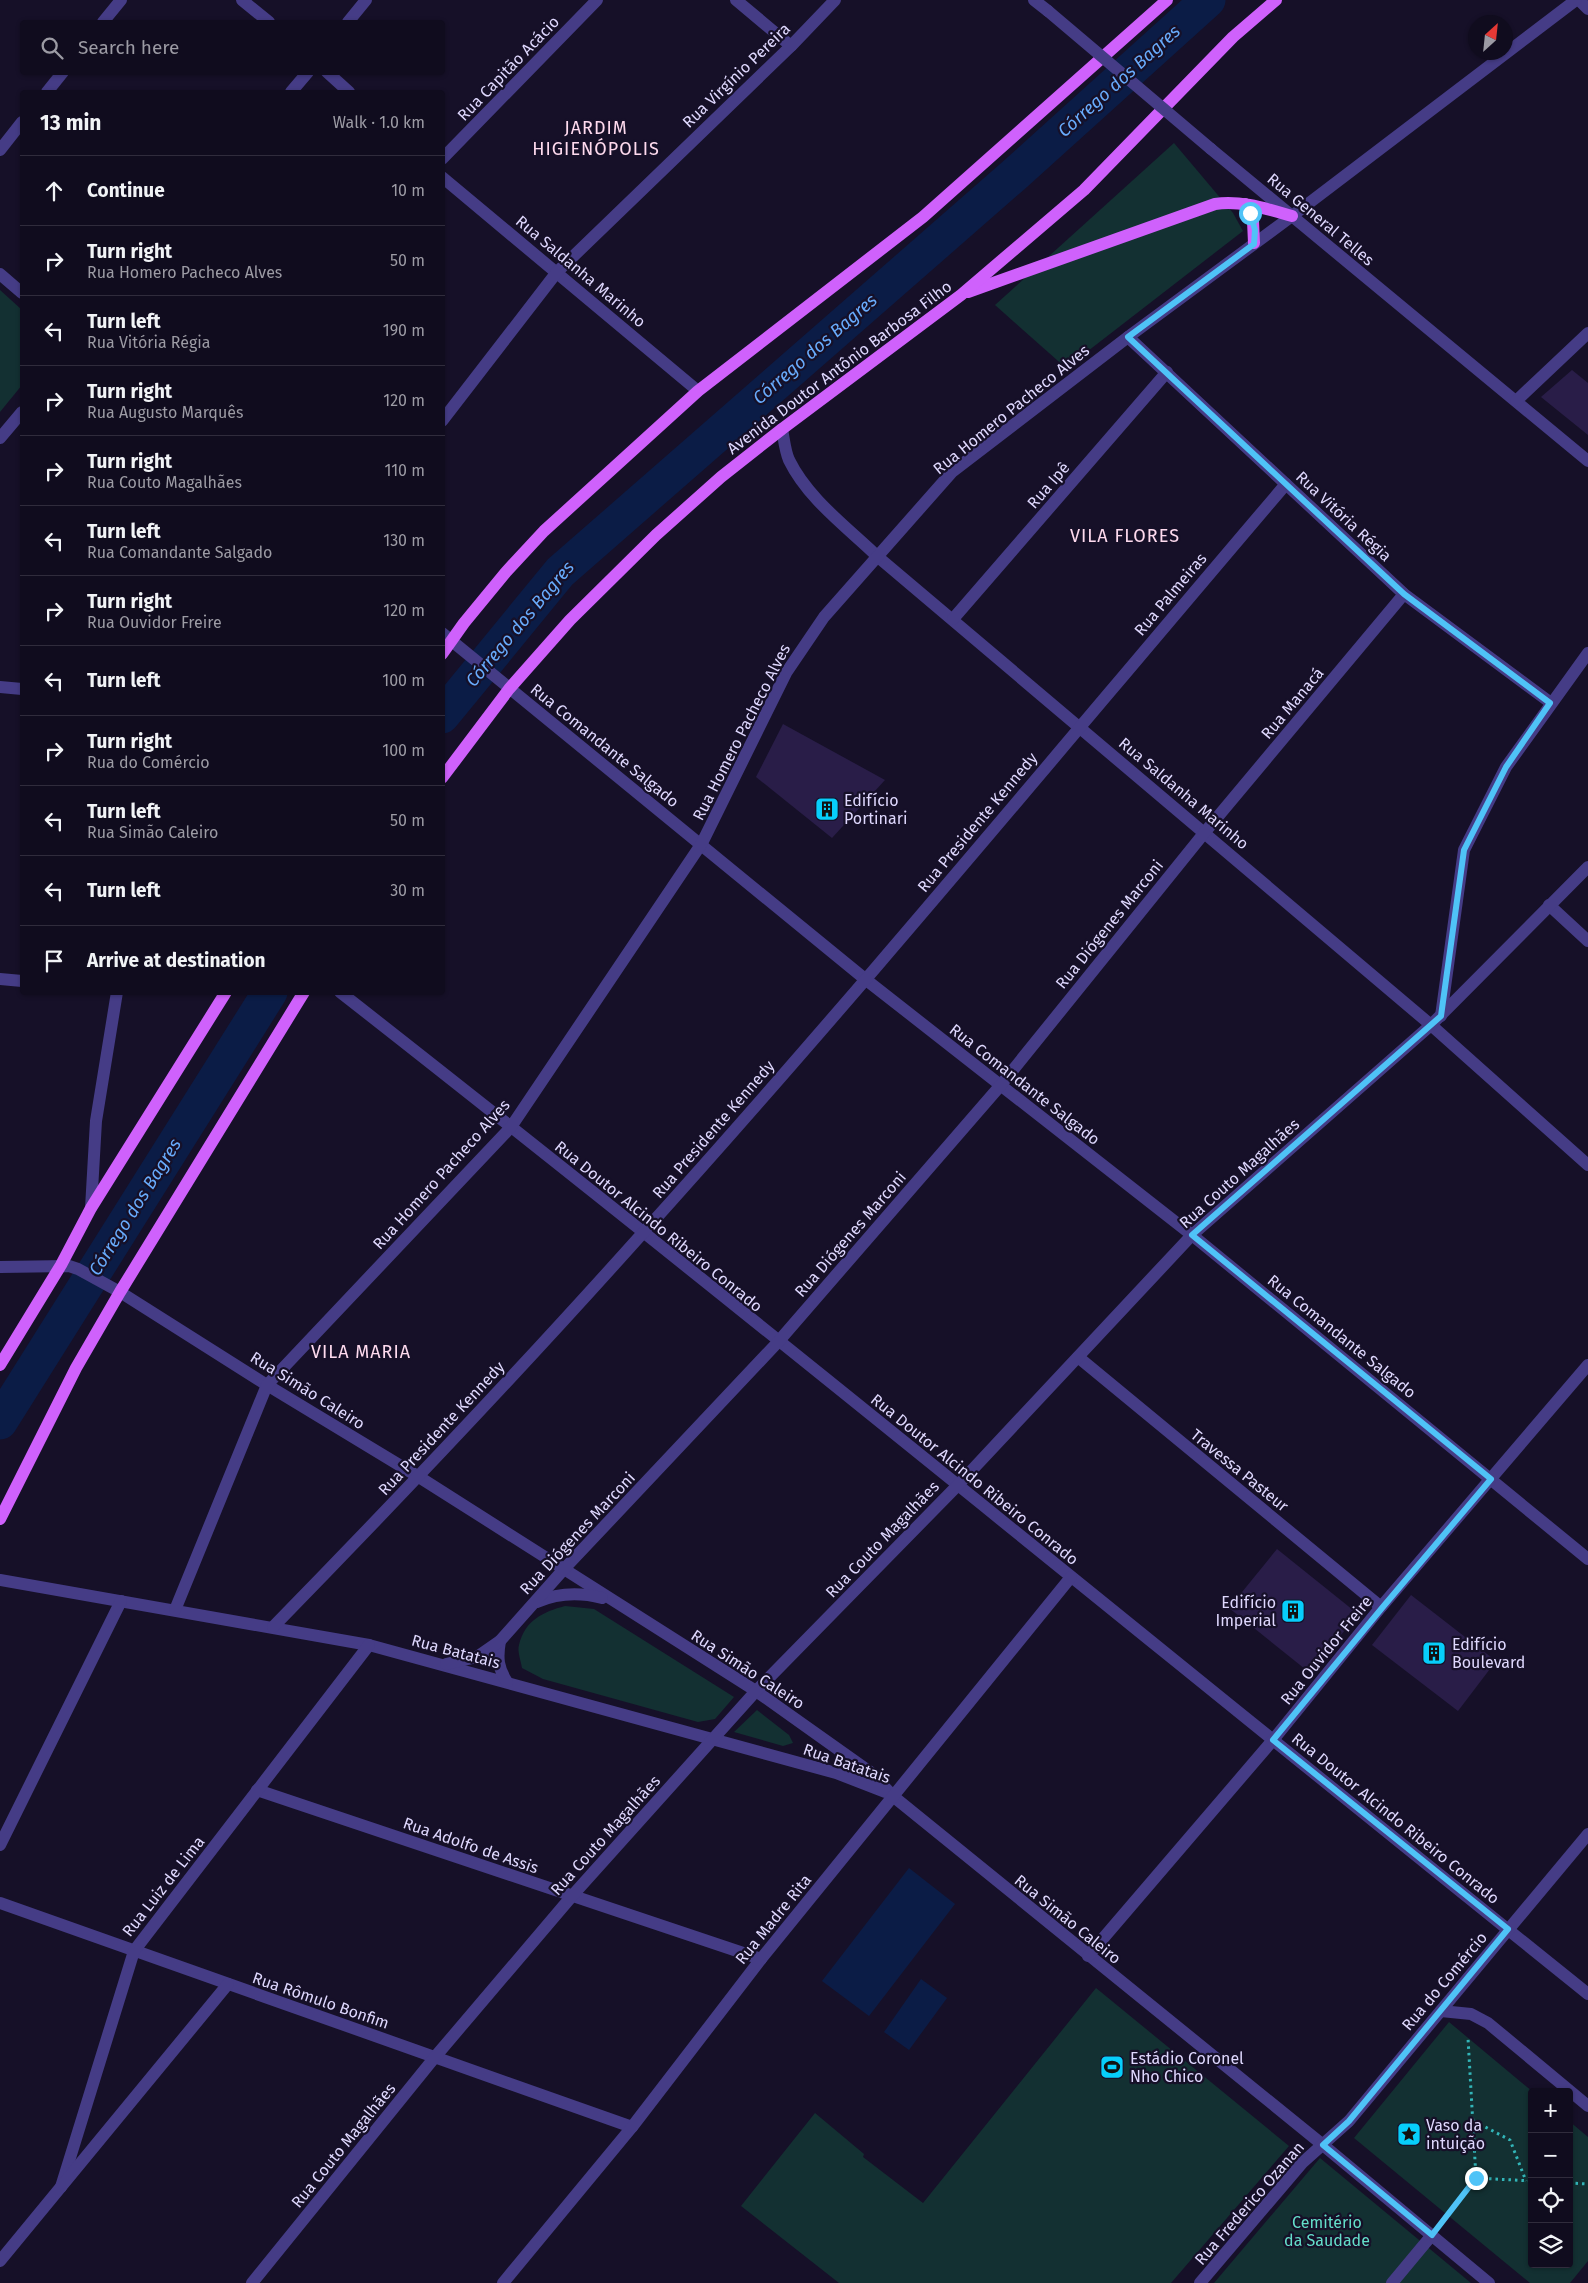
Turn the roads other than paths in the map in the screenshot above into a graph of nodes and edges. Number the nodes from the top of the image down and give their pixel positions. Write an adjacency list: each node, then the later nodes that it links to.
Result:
1 (121, 0): 12 (street)
2 (242, 0): 13 (street)
3 (366, 0): 14 (street)
4 (597, 0): 24 (street, Rua Capitão Acácio)
5 (736, 0): 15 (street)
6 (835, 0): 15 (street, Rua Virgínio Pereira)
7 (1034, 0): 27 (street, Rua General Telles, bridge)
8 (1167, 0): 36 (main road)
9 (1276, 0): 32 (main road, Avenida Doutor Antônio Barbosa Filho)
10 (1578, 0): 11 (street); 27 (street, Rua Homero Pacheco Alves)
11 (1588, 9)
12 (105, 20)
13 (267, 20)
14 (350, 20)
15 (791, 46): 29 (street, Rua Virgínio Pereira)
16 (60, 75): 19 (street)
17 (305, 75): 20 (street)
18 (330, 75): 21 (street)
19 (48, 90)
20 (293, 90)
21 (347, 90)
22 (20, 125): 23 (street)
23 (0, 150)
24 (445, 156)
25 (445, 179): 29 (street, Rua Saldanha Marinho)
26 (1245, 204): 27 (main road); 28 (main road); 32 (main road)
27 (1292, 216): 28 (street, Rua Homero Pacheco Alves); 37 (street, Rua General Telles)
28 (1254, 244): 34 (street, Rua Homero Pacheco Alves)
29 (557, 272): 36 (street, Rua Saldanha Marinho); 39 (street, Rua Virgínio Pereira)
30 (0, 274): 31 (street)
31 (20, 291)
32 (961, 295): 40 (main road, Avenida Doutor Antônio Barbosa Filho)
33 (1588, 333): 37 (street)
34 (1128, 337): 35 (street, Rua Vitória Régia); 44 (street, Rua Homero Pacheco Alves)
35 (1167, 372): 43 (street, Rua Vitória Régia); 46 (street, Rua Ipê)
36 (698, 391): 47 (main road)
37 (1516, 401): 42 (street, Rua General Telles)
38 (20, 414): 41 (street)
39 (445, 417)
40 (782, 430): 44 (street, Rua Saldanha Marinho); 51 (main road, Avenida Doutor Antônio Barbosa Filho)
41 (0, 438)
42 (1588, 461)
43 (1286, 484): 45 (street, Rua Vitória Régia); 53 (street, Rua Palmeiras)
44 (878, 557): 46 (street, Rua Saldanha Marinho); 56 (street, Rua Homero Pacheco Alves)
45 (1404, 594): 52 (street, Rua Vitória Régia); 55 (street, Rua Manacá)
46 (953, 620): 53 (street, Rua Saldanha Marinho)
47 (447, 636): 51 (street, Rua Comandante Salgado)
48 (1588, 654): 52 (street)
49 (0, 687): 50 (street)
50 (20, 688)
51 (509, 689): 54 (main road, Avenida Doutor Antônio Barbosa Filho); 56 (street, Rua Comandante Salgado)
52 (1550, 703): 67 (street)
53 (1080, 726): 55 (street, Rua Saldanha Marinho); 61 (street, Rua Presidente Kennedy)
54 (445, 774)
55 (1205, 832): 68 (street, Rua Saldanha Marinho); 69 (street, Rua Diógenes Marconi)
56 (702, 843): 61 (street, Rua Comandante Salgado); 70 (street, Rua Homero Pacheco Alves)
57 (1588, 867): 58 (street, Rua Couto Magalhães)
58 (1549, 905): 59 (street); 67 (street, Rua Couto Magalhães)
59 (1588, 940)
60 (0, 979): 62 (street)
61 (865, 979): 69 (street, Rua Comandante Salgado); 73 (street, Rua Presidente Kennedy)
62 (20, 981)
63 (117, 995): 72 (street)
64 (224, 995): 72 (main road)
65 (302, 995): 77 (main road)
66 (344, 995): 70 (street, Rua Doutor Alcindo Ribeiro Conrado)
67 (1441, 1016): 68 (street, Rua Couto Magalhães)
68 (1431, 1025): 71 (street, Rua Saldanha Marinho); 74 (street, Rua Couto Magalhães)
69 (1000, 1086): 74 (street, Rua Comandante Salgado); 78 (street, Rua Diógenes Marconi)
70 (511, 1126): 73 (street, Rua Doutor Alcindo Ribeiro Conrado); 82 (street, Rua Homero Pacheco Alves)
71 (1588, 1165)
72 (91, 1208): 75 (main road)
73 (642, 1234): 78 (street, Rua Doutor Alcindo Ribeiro Conrado); 83 (street, Rua Presidente Kennedy)
74 (1192, 1235): 79 (street, Rua Couto Magalhães); 84 (street, Rua Comandante Salgado)
75 (61, 1265): 76 (street, Rua Simão Caleiro); 77 (street, Rua Simão Caleiro); 80 (main road)
76 (0, 1267)
77 (116, 1289): 82 (street, Rua Simão Caleiro); 86 (main road)
78 (778, 1342): 85 (street, Rua Doutor Alcindo Ribeiro Conrado); 89 (street, Rua Diógenes Marconi)
79 (1078, 1357): 85 (street, Rua Couto Magalhães); 96 (street, Travessa Pasteur)
80 (0, 1365)
81 (1588, 1365): 84 (street, Rua Ouvidor Freire)
82 (267, 1385): 83 (street, Rua Simão Caleiro); 97 (street, Rua Homero Pacheco Alves)
83 (419, 1477): 87 (street, Rua Simão Caleiro); 98 (street, Rua Presidente Kennedy)
84 (1491, 1479): 88 (street, Rua Comandante Salgado); 96 (street, Rua Ouvidor Freire)
85 (958, 1485): 90 (street, Rua Doutor Alcindo Ribeiro Conrado); 103 (street, Rua Couto Magalhães)
86 (0, 1519)
87 (536, 1552): 89 (street, Rua Simão Caleiro); 92 (street)
88 (1588, 1559)
89 (564, 1569): 92 (street, Rua Diógenes Marconi); 93 (street, Rua Simão Caleiro)
90 (1071, 1577): 105 (street, Rua Doutor Alcindo Ribeiro Conrado); 107 (street, Rua Madre Rita)
91 (4, 1580): 94 (street, Rua Batatais)
92 (546, 1590): 95 (street, Rua Diógenes Marconi)
93 (612, 1600): 95 (street, Rua Simão Caleiro); 103 (street, Rua Simão Caleiro)
94 (121, 1601): 97 (street, Rua Batatais); 109 (street)
95 (534, 1603): 99 (street, Rua Diógenes Marconi)
96 (1382, 1608): 105 (street, Rua Ouvidor Freire)
97 (175, 1610): 98 (street, Rua Batatais)
98 (274, 1627): 100 (street, Rua Batatais)
99 (500, 1641): 101 (street, Rua Diógenes Marconi); 102 (street)
100 (369, 1645): 101 (street, Rua Batatais); 106 (street, Rua Luiz de Lima)
101 (446, 1664): 102 (street, Rua Batatais)
102 (507, 1682): 104 (street, Rua Batatais)
103 (756, 1691): 104 (street, Rua Couto Magalhães); 107 (street, Rua Simão Caleiro)
104 (713, 1739): 107 (street, Rua Batatais); 110 (street, Rua Couto Magalhães)
105 (1273, 1740): 112 (street, Rua Doutor Alcindo Ribeiro Conrado); 114 (street, Rua Ouvidor Freire)
106 (257, 1790): 110 (street, Rua Adolfo de Assis); 113 (street, Rua Luiz de Lima)
107 (894, 1797): 114 (street, Rua Simão Caleiro); 115 (street, Rua Madre Rita)
108 (1588, 1834): 112 (street, Rua do Comércio)
109 (0, 1845)
110 (572, 1896): 115 (street, Rua Adolfo de Assis); 119 (street, Rua Couto Magalhães)
111 (0, 1903): 113 (street, Rua Rômulo Bonfim)
112 (1508, 1929): 117 (street, Rua Doutor Alcindo Ribeiro Conrado); 118 (street, Rua do Comércio)
113 (134, 1950): 116 (street, Rua Rômulo Bonfim); 123 (street, Rua Luiz de Lima)
114 (1088, 1956): 122 (street, Rua Simão Caleiro)
115 (761, 1959): 121 (street, Rua Madre Rita)
116 (228, 1984): 119 (street, Rua Rômulo Bonfim); 123 (street, Rua Luiz de Lima)
117 (1588, 1994)
118 (1441, 2011): 120 (street); 122 (street, Rua do Comércio)
119 (435, 2057): 121 (street, Rua Rômulo Bonfim); 126 (street, Rua Couto Magalhães)
120 (1588, 2106)
121 (632, 2127): 127 (street, Rua Madre Rita)
122 (1323, 2145): 124 (street, Rua Simão Caleiro); 128 (street, Rua Frederico Ozanan)
123 (61, 2187): 125 (street, Rua Luiz de Lima)
124 (1432, 2235): 129 (street); 130 (street, Rua Simão Caleiro)
125 (0, 2261)
126 (252, 2283)
127 (503, 2283)
128 (1200, 2283)
129 (1392, 2283)
130 (1489, 2283)

